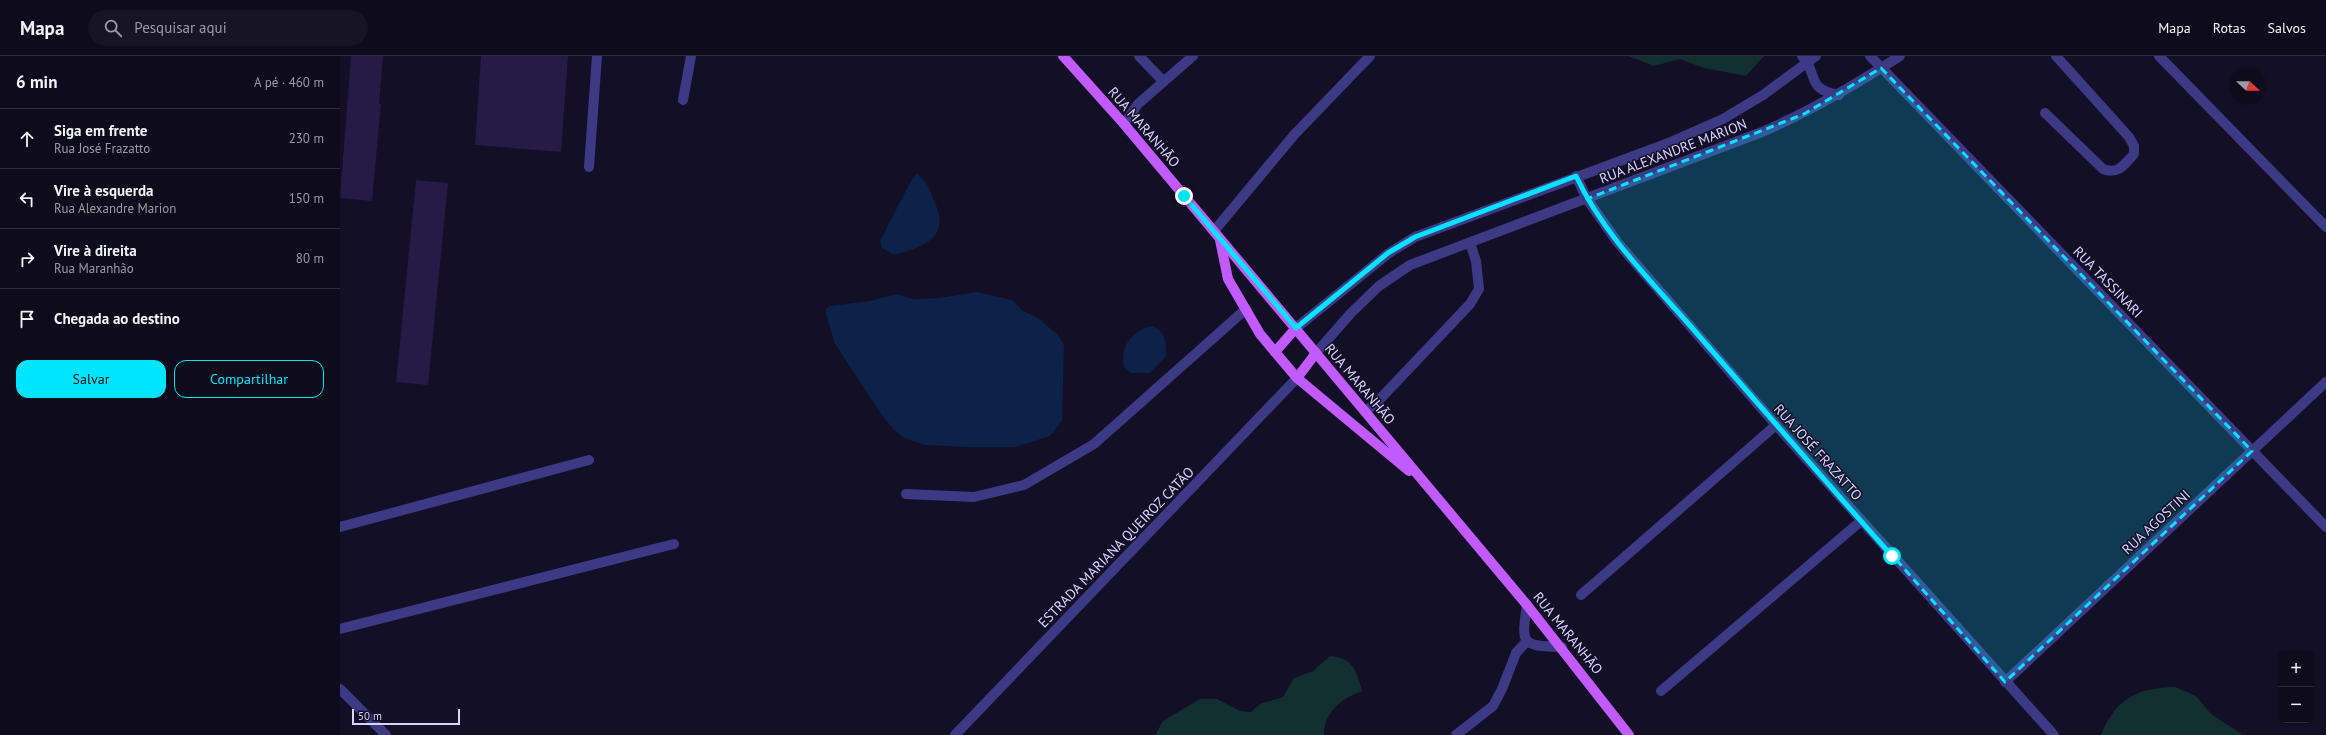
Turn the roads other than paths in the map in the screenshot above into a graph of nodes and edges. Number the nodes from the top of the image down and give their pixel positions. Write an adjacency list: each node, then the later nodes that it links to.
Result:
1 (597, 56): 19 (street)
2 (691, 56): 16 (street)
3 (1063, 56): 18 (main road, RUA MARANHÃO)
4 (1139, 56): 14 (street)
5 (1193, 56): 14 (street)
6 (1370, 56): 23 (street)
7 (1816, 56): 12 (street, RUA ALEXANDRE MARION)
8 (1870, 56): 13 (street, RUA TASSINARI)
9 (1900, 56): 13 (street, RUA ALEXANDRE MARION)
10 (2056, 56): 17 (street)
11 (2159, 56): 22 (street)
12 (1804, 59): 15 (street); 20 (street, RUA ALEXANDRE MARION)
13 (1881, 68): 15 (street, RUA ALEXANDRE MARION); 33 (street, RUA TASSINARI)
14 (1163, 81): 18 (street)
15 (1839, 95): 21 (street, RUA ALEXANDRE MARION)
16 (683, 100)
17 (2045, 113)
18 (1124, 124): 23 (main road, RUA MARANHÃO)
19 (589, 167)
20 (1576, 176): 21 (street, RUA JOSÉ FRAZATTO); 26 (street, RUA ALEXANDRE MARION)
21 (1586, 199): 24 (street, RUA ALEXANDRE MARION); 32 (street, RUA JOSÉ FRAZATTO)
22 (2326, 227)
23 (1217, 235): 25 (main road); 26 (main road, RUA MARANHÃO)
24 (1470, 243): 28 (street, RUA ALEXANDRE MARION); 31 (street)
25 (1246, 309): 27 (main road); 36 (street)
26 (1296, 328): 27 (main road); 28 (main road, RUA MARANHÃO)
27 (1275, 352): 29 (main road)
28 (1316, 353): 29 (main road); 31 (main road, RUA MARANHÃO)
29 (1297, 378): 35 (main road); 50 (street, ESTRADA MARIANA QUEIROZ CATÃO)
30 (2326, 382): 33 (street, RUA AGOSTINI)
31 (1365, 412): 35 (main road, RUA MARANHÃO)
32 (1776, 425): 37 (street, RUA JOSÉ FRAZATTO); 41 (street)
33 (2252, 451): 39 (street, RUA TASSINARI); 46 (street, RUA AGOSTINI)
34 (589, 460): 38 (street)
35 (1426, 484): 42 (main road, RUA MARANHÃO)
36 (906, 494)
37 (1862, 521): 46 (street, RUA JOSÉ FRAZATTO); 48 (street)
38 (340, 527)
39 (2326, 527)
40 (674, 544): 43 (street)
41 (1581, 595)
42 (1527, 605): 44 (street); 45 (main road, RUA MARANHÃO)
43 (340, 629)
44 (1527, 641): 45 (street); 51 (street)
45 (1562, 647): 52 (main road, RUA MARANHÃO)
46 (2005, 682): 53 (street, RUA JOSÉ FRAZATTO)
47 (340, 689): 49 (street)
48 (1661, 691)
49 (386, 735)
50 (955, 735)
51 (1456, 735)
52 (1629, 735)
53 (2054, 735)

